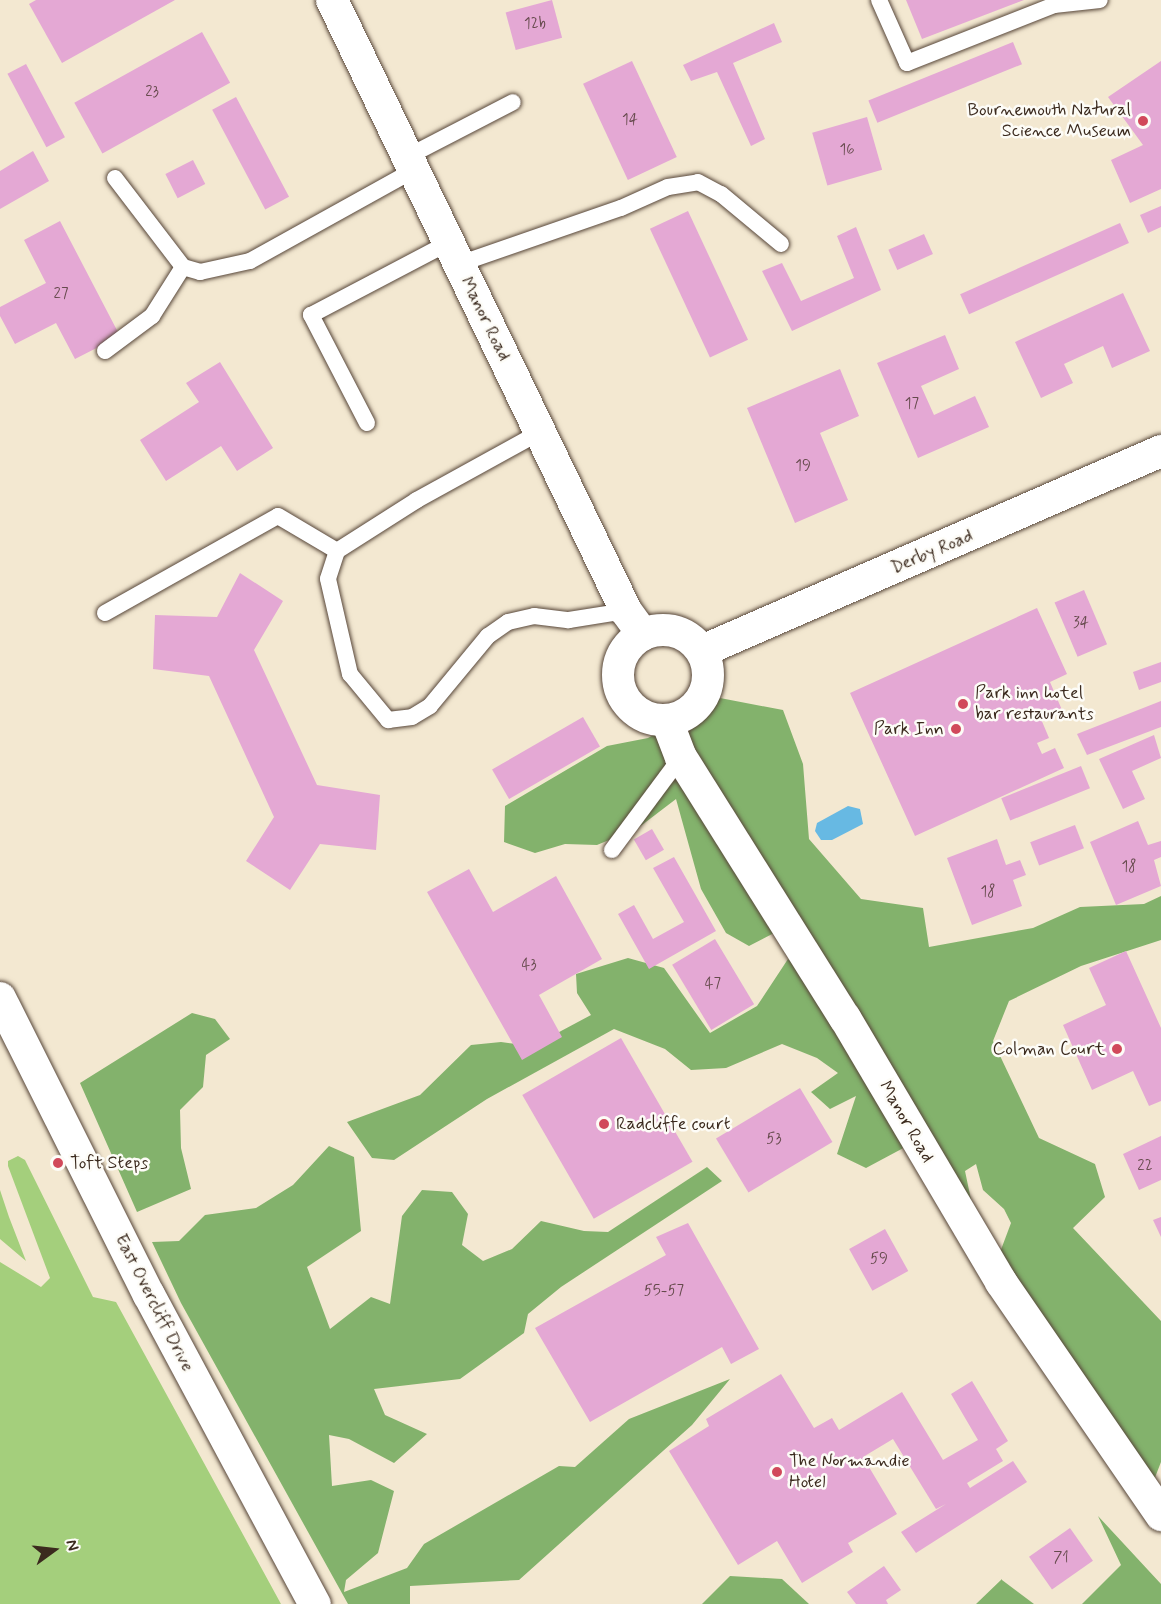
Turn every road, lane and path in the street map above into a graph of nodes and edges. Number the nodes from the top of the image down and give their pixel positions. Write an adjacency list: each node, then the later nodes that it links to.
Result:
1 (332, 0): 5 (street, Manor Road)
2 (879, 0): 3 (lane)
3 (1100, 0)
4 (513, 102): 5 (lane)
5 (411, 164): 8 (street, Manor Road); 9 (lane)
6 (115, 178): 9 (lane)
7 (781, 244): 8 (lane)
8 (454, 253): 11 (lane); 12 (street, Manor Road)
9 (183, 267): 10 (lane)
10 (105, 351)
11 (367, 423)
12 (540, 432): 14 (lane); 16 (street, Manor Road)
13 (1161, 450): 17 (street, Derby Road)
14 (337, 551): 15 (lane); 16 (lane)
15 (105, 613)
16 (634, 623): 17 (street); 18 (street)
17 (702, 651): 18 (street)
18 (667, 721): 19 (street, Manor Road)
19 (681, 757): 20 (lane); 22 (street, Manor Road)
20 (612, 850)
21 (0, 998): 23 (street, East Overcliff Drive)
22 (1161, 1515)
23 (315, 1604)

